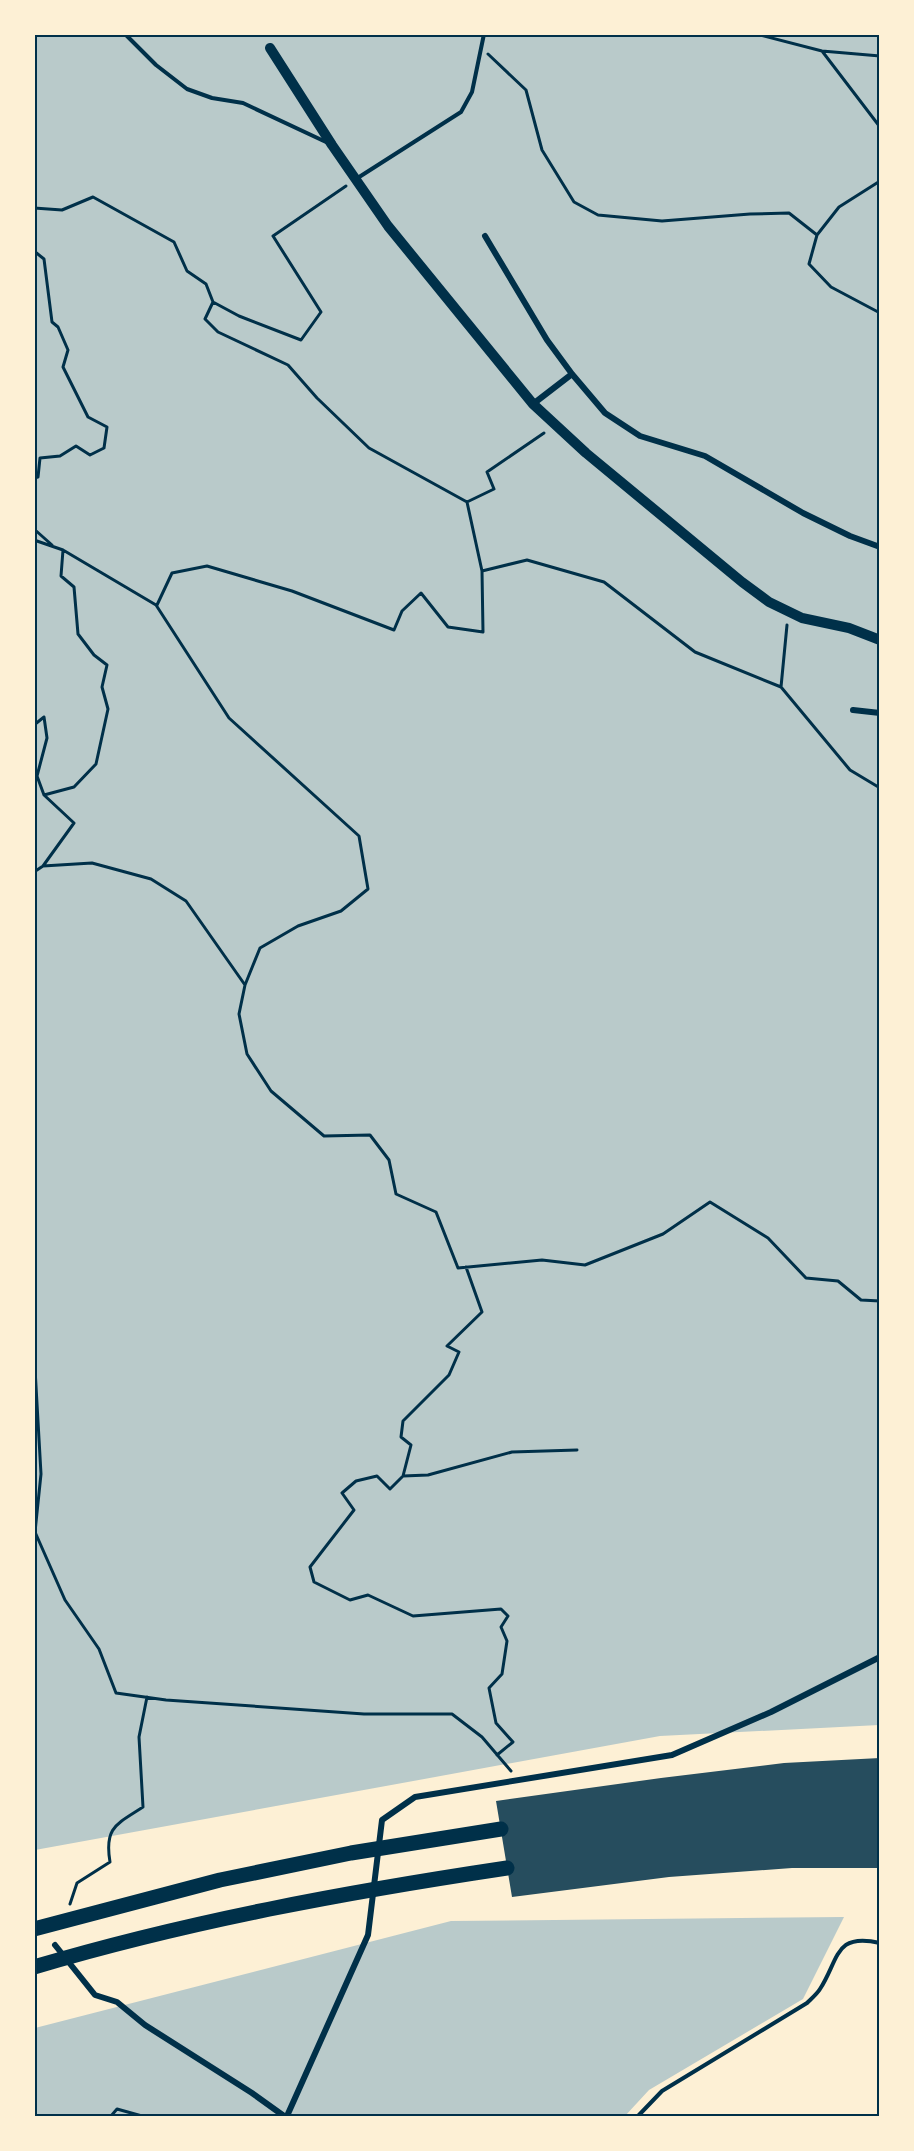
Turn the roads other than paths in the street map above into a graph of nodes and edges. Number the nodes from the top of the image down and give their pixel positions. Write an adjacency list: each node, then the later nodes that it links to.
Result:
1 (125, 34): 4 (lane)
2 (484, 34): 5 (lane)
3 (270, 48): 4 (street)
4 (332, 145): 5 (street)
5 (355, 180): 8 (street)
6 (485, 236): 7 (street)
7 (572, 374): 8 (street); 9 (street)
8 (533, 404): 10 (street)
9 (879, 547)
10 (879, 639)
11 (853, 710): 12 (street)
12 (879, 713)
13 (879, 1657): 20 (street)
14 (501, 1829): 16 (highway)
15 (507, 1868): 19 (highway)
16 (34, 1929)
17 (879, 1943): 21 (lane)
18 (55, 1945): 20 (street)
19 (34, 1967)
20 (286, 2116)
21 (638, 2116)

